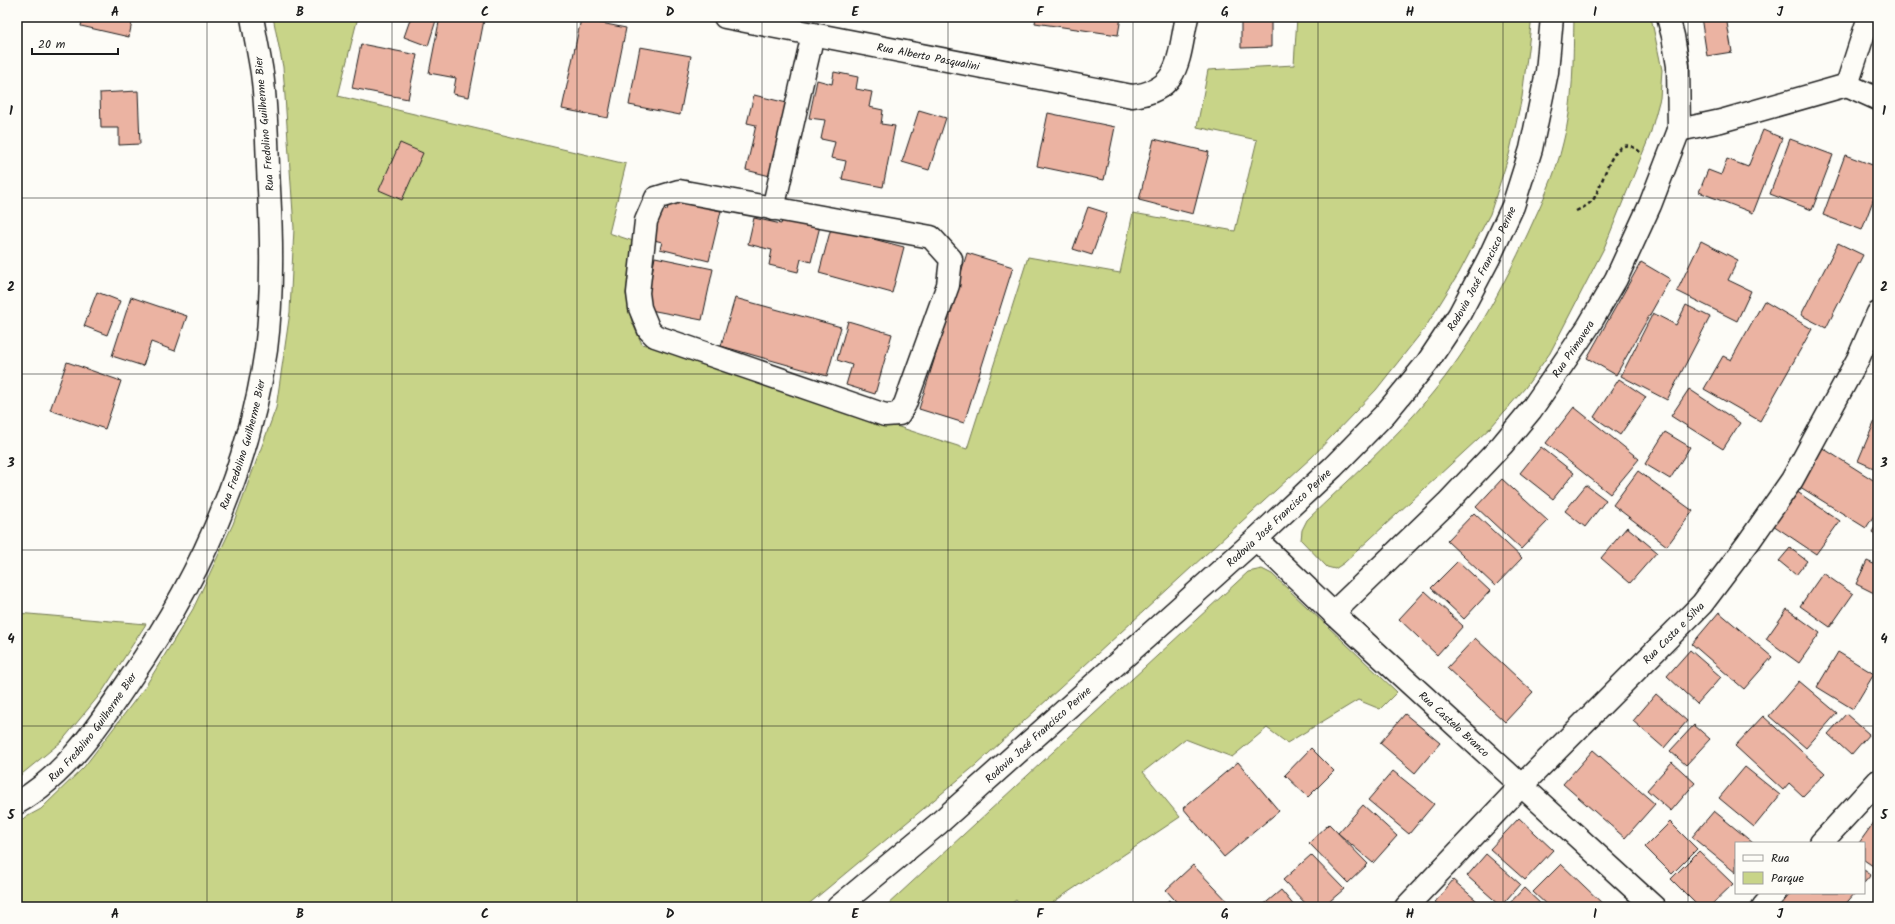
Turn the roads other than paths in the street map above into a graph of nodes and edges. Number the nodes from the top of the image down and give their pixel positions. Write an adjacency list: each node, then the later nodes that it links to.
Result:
1 (252, 17): 17 (street, Rua Fredolino Guilherme Bier)
2 (726, 17): 7 (street, Rua Alberto Pasqualini)
3 (1187, 17): 7 (street, Rua Alberto Pasqualini)
4 (1552, 17): 13 (street, Rodovia José Francisco Perine)
5 (1668, 17): 10 (street, Rua Primavera)
6 (1869, 17): 8 (street)
7 (813, 34): 11 (street)
8 (1847, 85): 9 (street); 10 (street)
9 (1878, 99)
10 (1679, 130): 14 (street, Rua Primavera)
11 (773, 209): 11 (street)
12 (1878, 313): 16 (street, Rua Costa e Silva)
13 (1256, 539): 14 (street, Rua Castelo Branco); 20 (street, Rodovia José Francisco Perine)
14 (1333, 613): 16 (street, Rua Castelo Branco)
15 (1878, 781): 18 (street)
16 (1522, 786): 21 (street, Rua Costa e Silva); 22 (street, Rua Castelo Branco)
17 (17, 803)
18 (1822, 842)
19 (1775, 894): 23 (street)
20 (838, 907)
21 (1406, 907)
22 (1654, 907)
23 (1763, 907)

